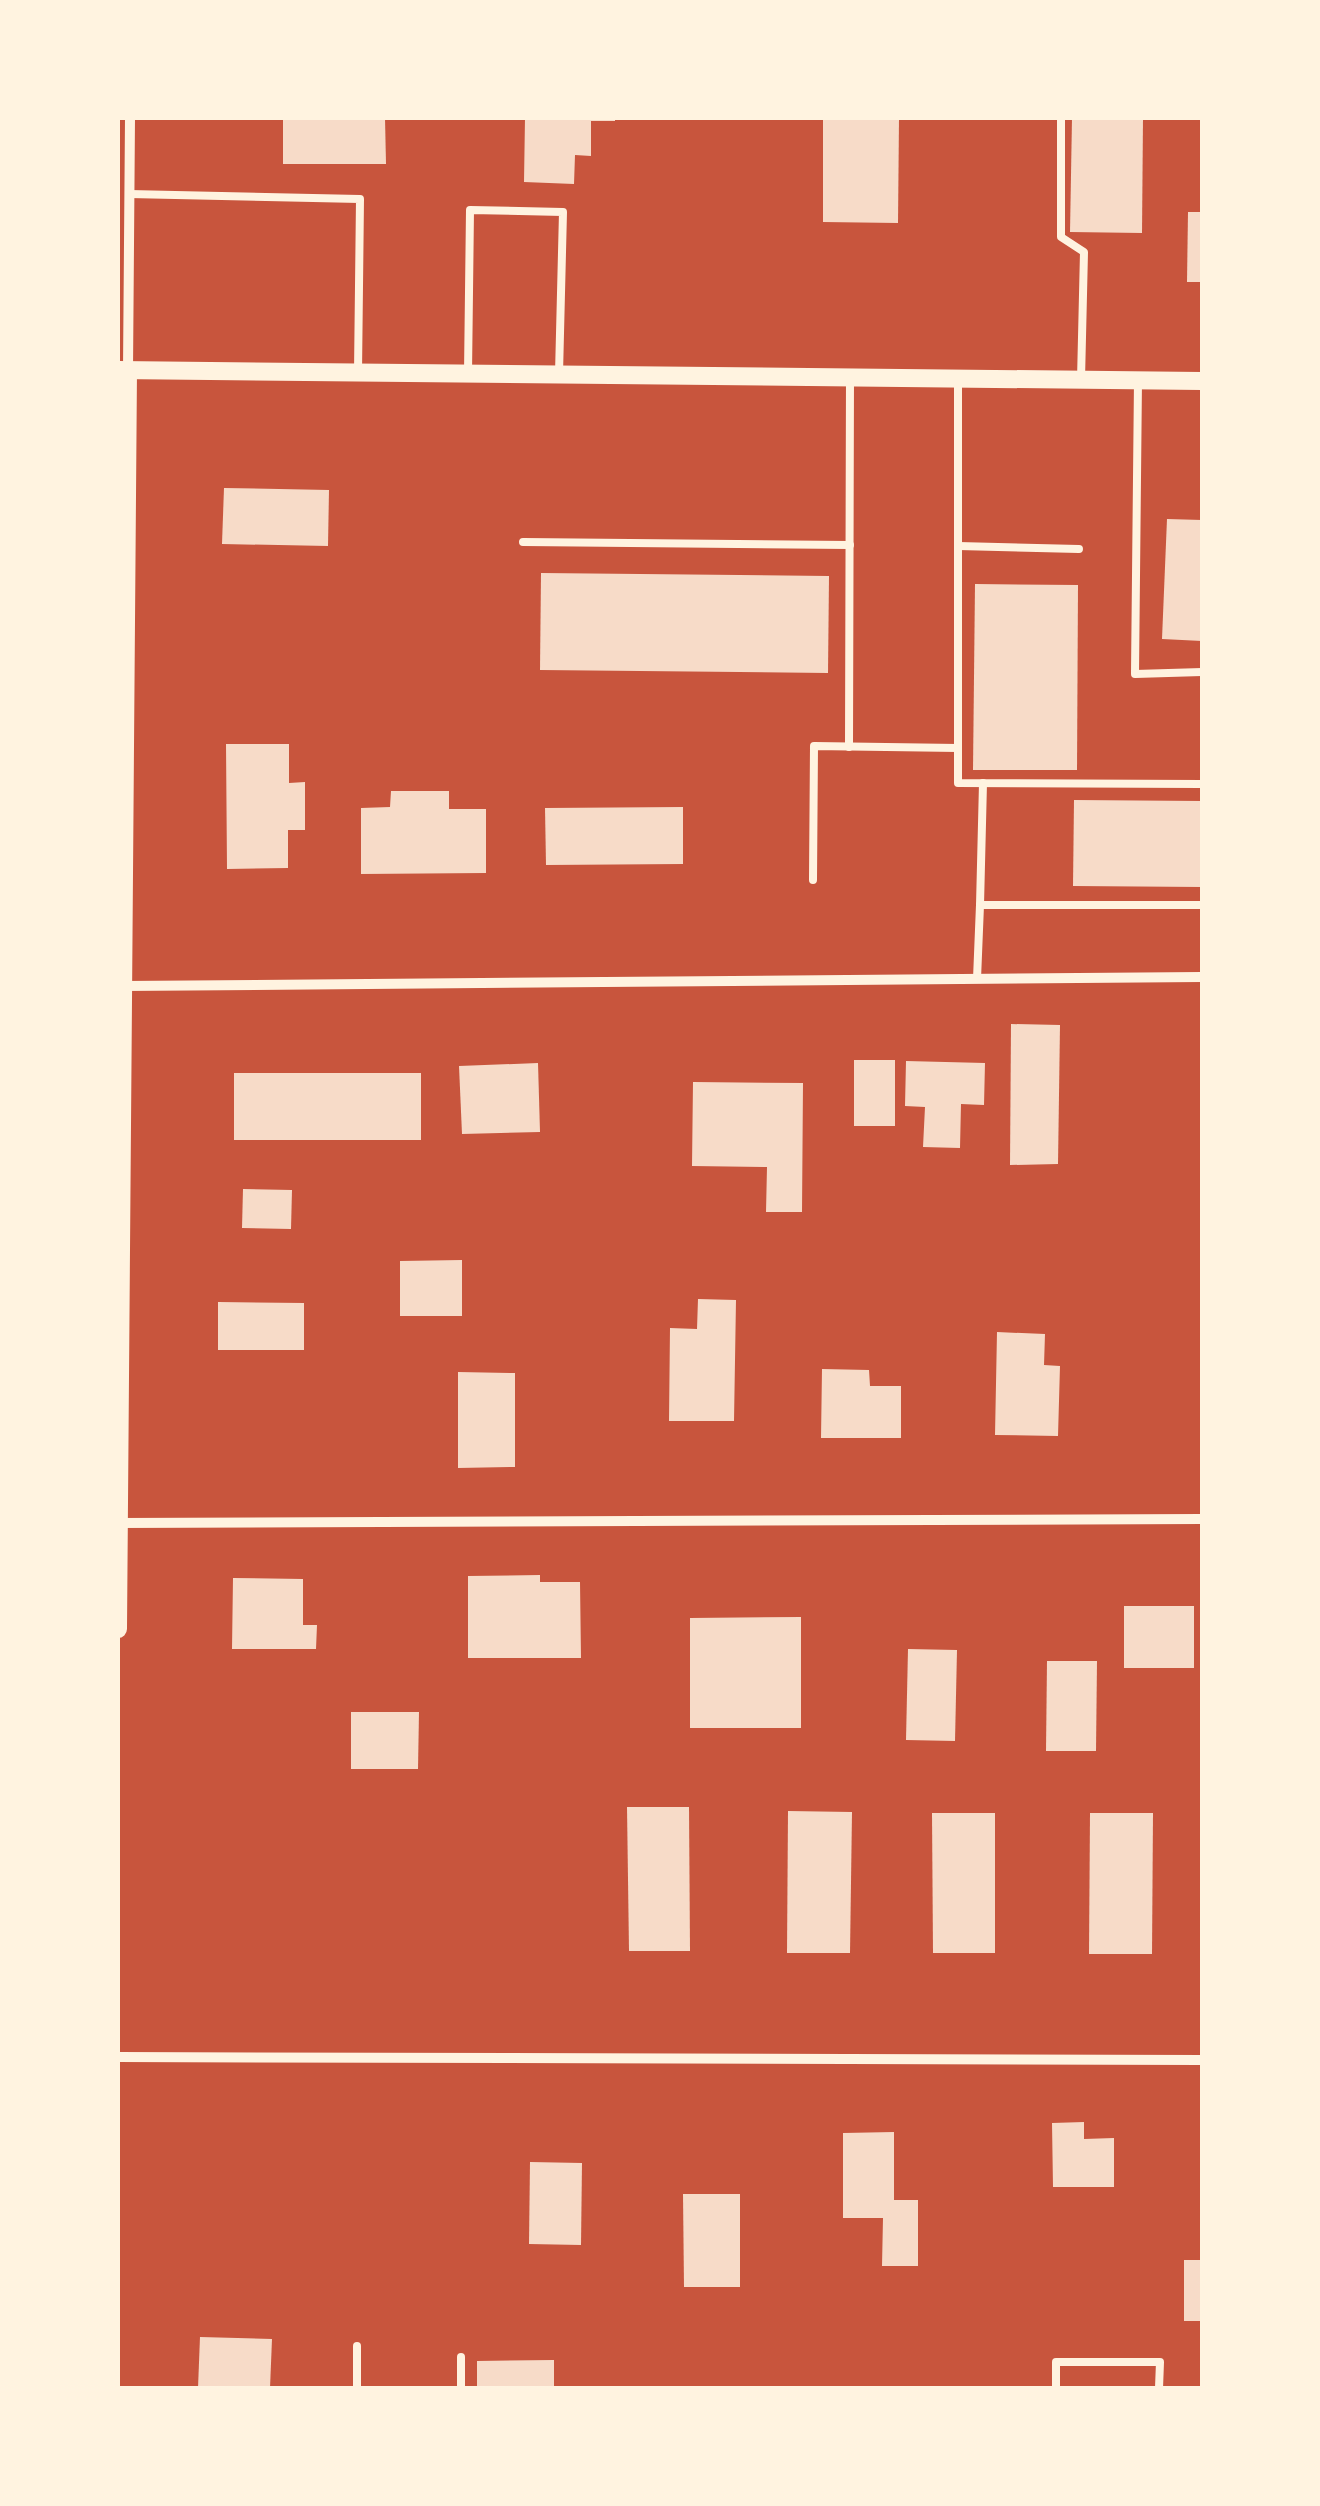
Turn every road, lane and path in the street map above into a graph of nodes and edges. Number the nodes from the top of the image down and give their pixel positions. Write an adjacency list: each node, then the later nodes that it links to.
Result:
1 (130, 118): 3 (street)
2 (1061, 118): 10 (lane)
3 (130, 194): 4 (street); 5 (lane)
4 (123, 370): 5 (street); 25 (street)
5 (358, 372): 6 (street)
6 (468, 374): 7 (street); 7 (lane)
7 (559, 374): 8 (street)
8 (850, 377): 9 (street); 14 (lane)
9 (958, 379): 10 (street); 15 (lane)
10 (1081, 380): 11 (street)
11 (1138, 380): 12 (street); 17 (lane)
12 (1202, 381)
13 (523, 542): 14 (lane)
14 (850, 546): 18 (lane)
15 (958, 546): 16 (lane); 19 (lane)
16 (1078, 549)
17 (1202, 672)
18 (849, 747): 19 (lane); 22 (lane)
19 (958, 748): 20 (lane)
20 (983, 783): 21 (lane); 23 (lane)
21 (1202, 784)
22 (813, 880)
23 (980, 904): 24 (lane); 27 (lane)
24 (1202, 905)
25 (120, 938): 28 (street)
26 (1202, 976): 27 (street)
27 (977, 978): 28 (street)
28 (123, 986): 29 (street)
29 (119, 1373): 31 (street)
30 (1202, 1519): 31 (street)
31 (118, 1522): 32 (street)
32 (118, 1629)
33 (118, 2057): 34 (street)
34 (1202, 2060)
35 (357, 2346): 37 (lane)
36 (461, 2357): 38 (lane)
37 (356, 2388)
38 (461, 2388)
39 (1056, 2388): 40 (lane)
40 (1160, 2388)

